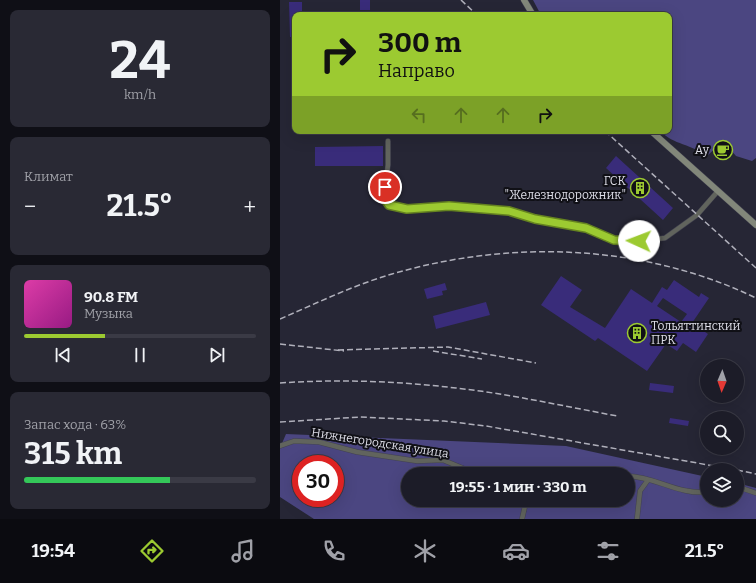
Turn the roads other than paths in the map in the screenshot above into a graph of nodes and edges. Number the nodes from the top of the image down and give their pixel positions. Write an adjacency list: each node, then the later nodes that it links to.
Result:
1 (524, 0): 2 (main road)
2 (531, 12)
3 (655, 134): 5 (main road)
4 (388, 141): 5 (street)
5 (718, 191): 6 (main road)
6 (756, 225)
7 (280, 446): 8 (street, Нижнегородская улица)
8 (460, 467)
9 (635, 477): 10 (street)
10 (648, 480): 12 (street); 16 (street)
11 (744, 489): 13 (street)
12 (700, 492)
13 (756, 493)
14 (525, 507): 15 (street)
15 (522, 519)
16 (637, 519)

